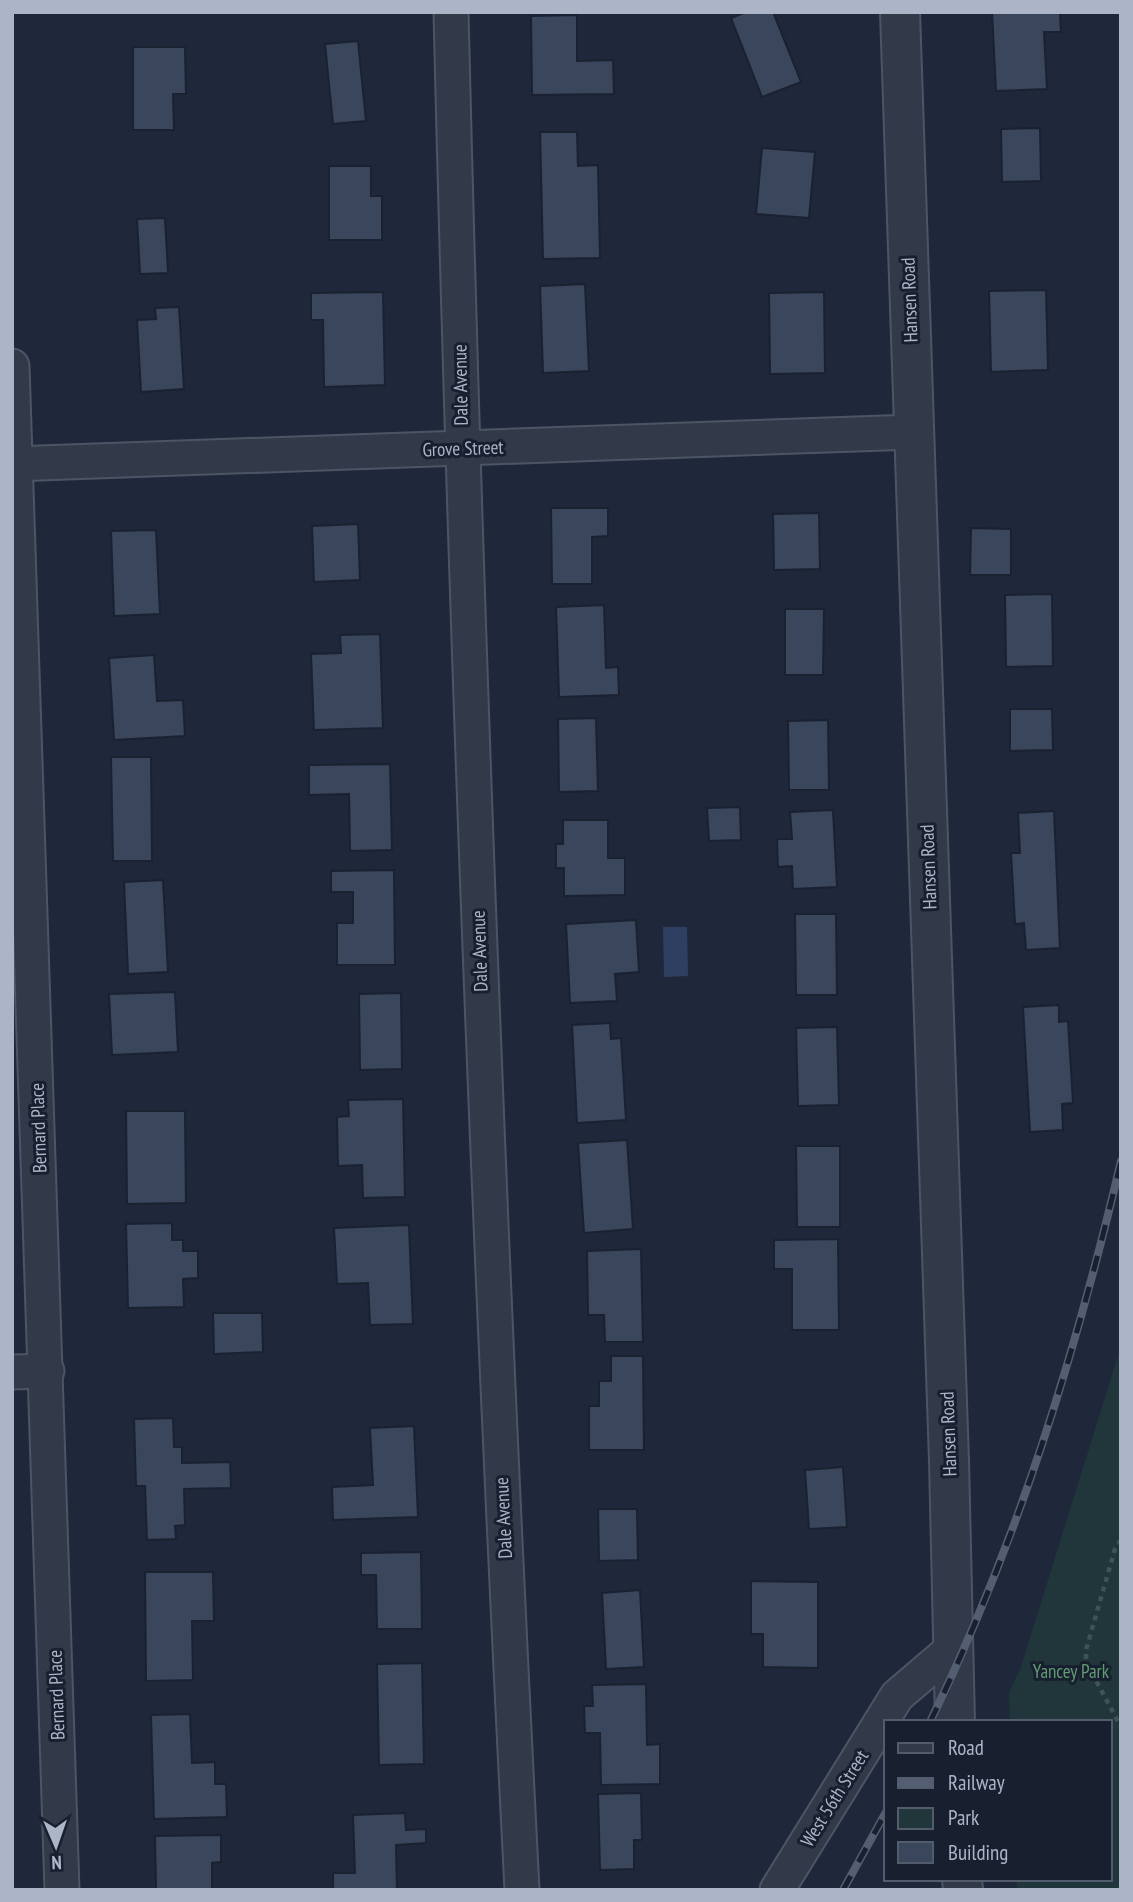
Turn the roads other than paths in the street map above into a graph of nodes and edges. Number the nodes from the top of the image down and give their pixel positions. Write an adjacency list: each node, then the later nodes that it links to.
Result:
1 (452, 12): 5 (street, Dale Avenue)
2 (900, 12): 4 (street, Hansen Road)
3 (12, 366): 6 (street, Bernard Place)
4 (913, 432): 5 (street, Grove Street); 9 (street, Hansen Road)
5 (461, 448): 6 (street, Grove Street); 12 (street, Dale Avenue)
6 (14, 464): 7 (street, Bernard Place)
7 (47, 1371): 8 (street); 11 (street, Bernard Place)
8 (12, 1373)
9 (953, 1649): 10 (street, Hansen Road); 13 (street, West 56th Street)
10 (955, 1720)
11 (62, 1890)
12 (522, 1890)
13 (777, 1890)

